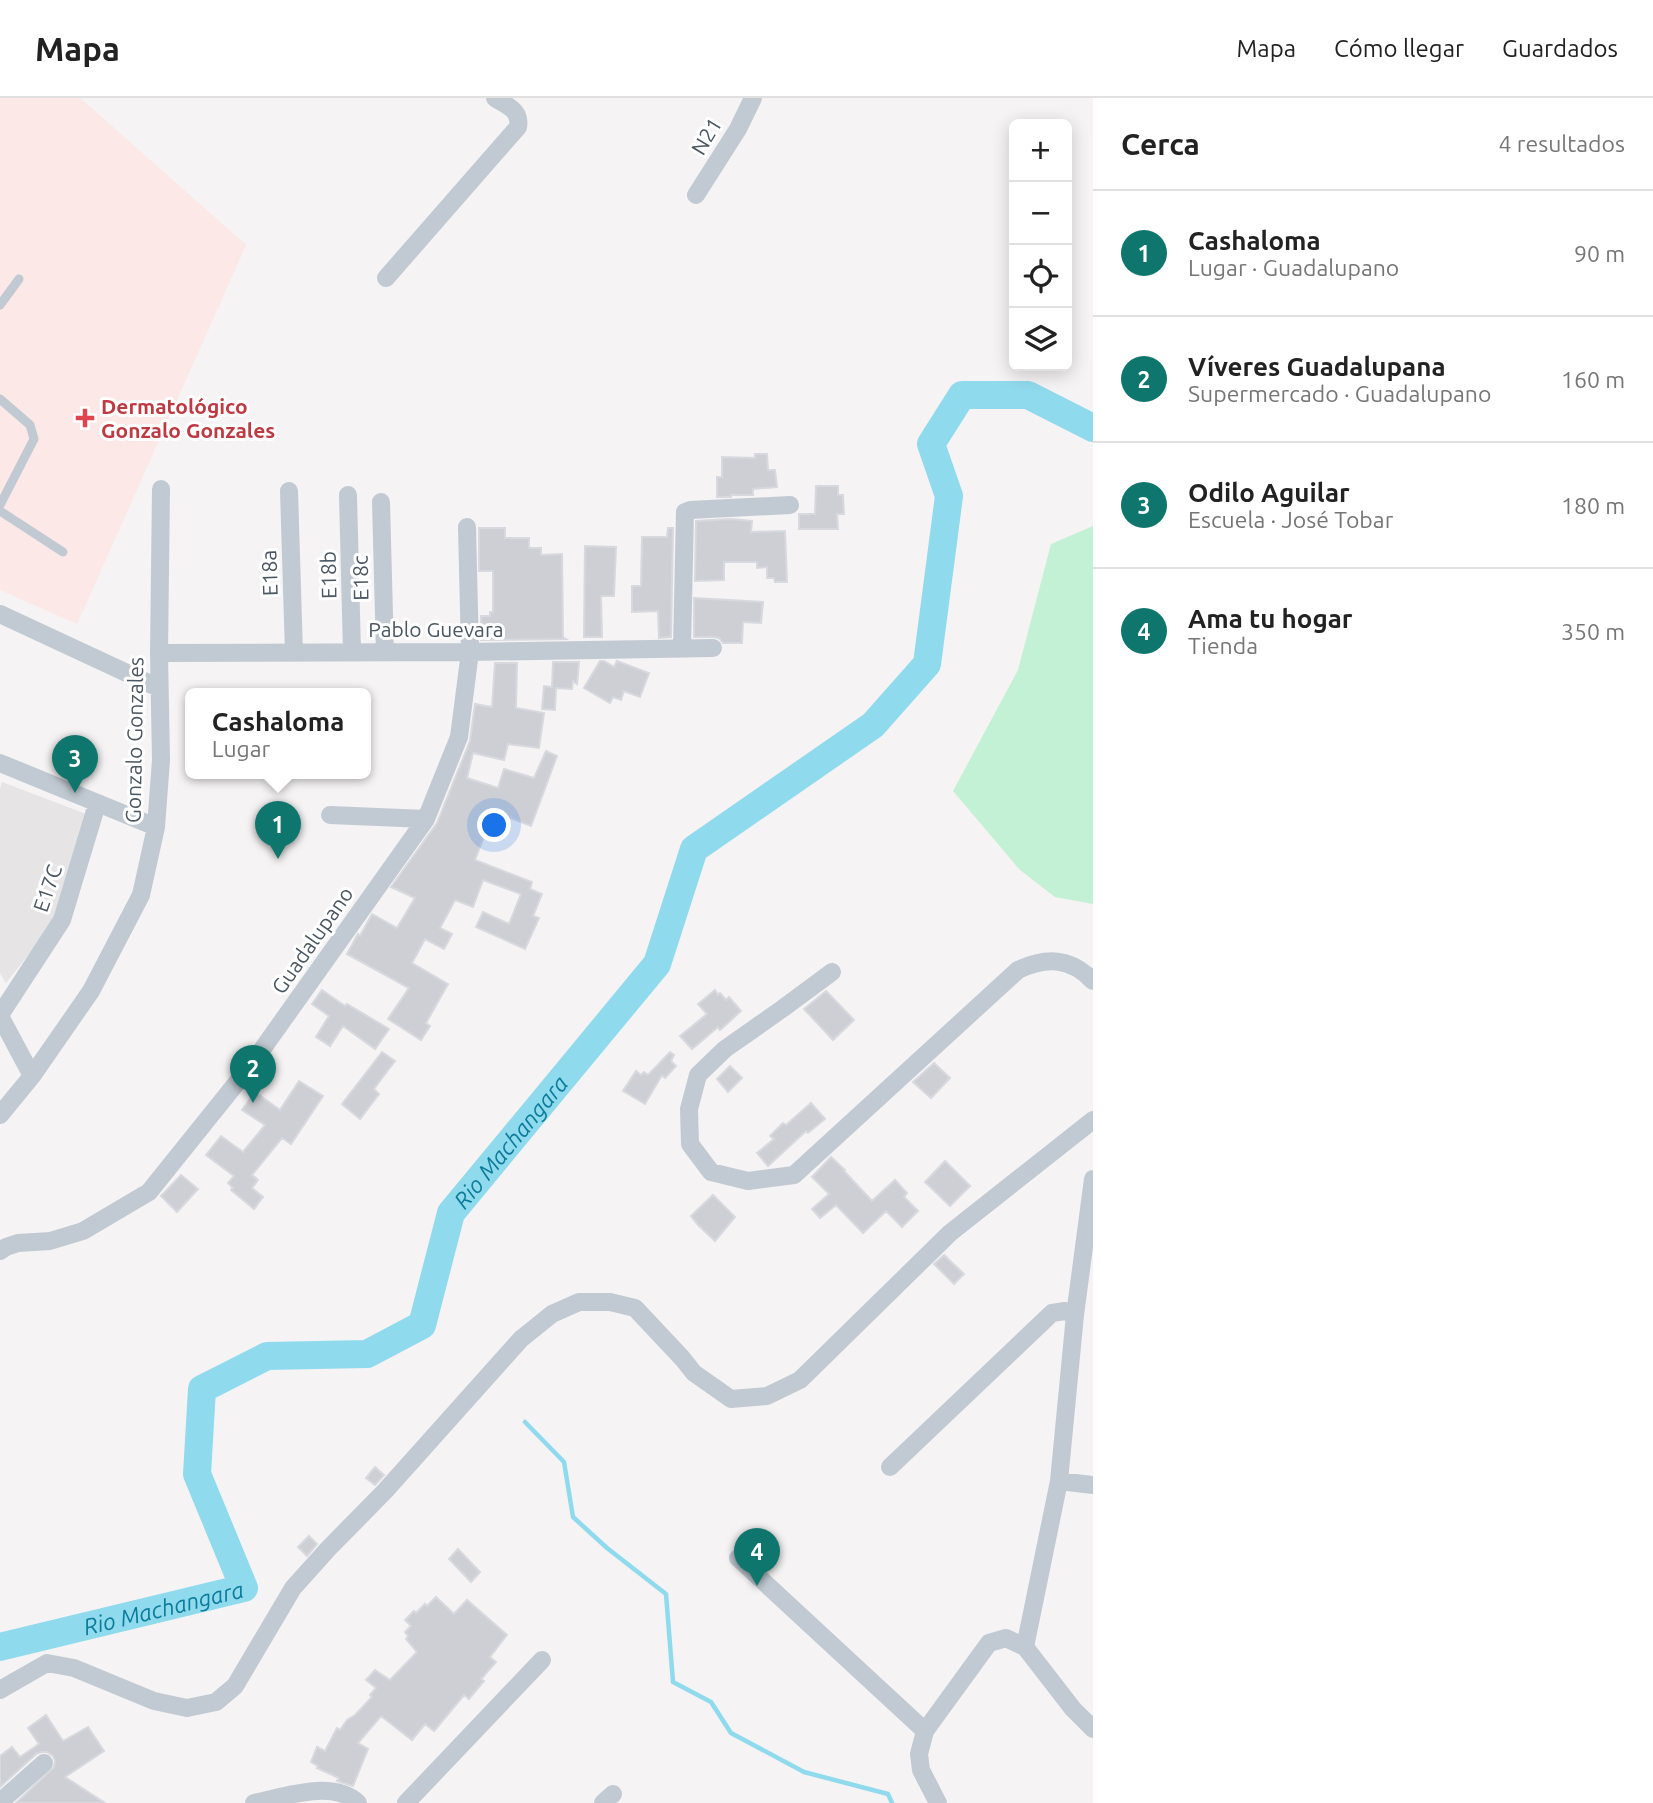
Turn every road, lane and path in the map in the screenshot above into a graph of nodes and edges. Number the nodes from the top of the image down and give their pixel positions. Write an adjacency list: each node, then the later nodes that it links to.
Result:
1 (495, 98): 4 (street)
2 (753, 98): 3 (street, N21)
3 (696, 195)
4 (386, 278)
5 (19, 279): 6 (lane)
6 (0, 305)
7 (0, 399): 12 (lane)
8 (161, 489): 22 (street, Gonzalo Gonzales)
9 (289, 491): 23 (street, E18a)
10 (348, 495): 24 (street, E18b)
11 (381, 502): 20 (street, E18c)
12 (0, 505)
13 (790, 505): 18 (street)
14 (0, 511): 16 (lane)
15 (467, 527): 21 (street, Guadalupano)
16 (63, 552)
17 (0, 614): 25 (street)
18 (682, 648): 19 (street, Pablo Guevara); 21 (street, Pablo Guevara)
19 (713, 648)
20 (385, 652): 21 (street, Pablo Guevara); 24 (street, Pablo Guevara)
21 (470, 652): 29 (street, Guadalupano)
22 (159, 653): 23 (street, Pablo Guevara); 25 (street, Gonzalo Gonzales)
23 (294, 653): 24 (street, Pablo Guevara)
24 (352, 653)
25 (159, 688): 30 (street, Gonzalo Gonzales)
26 (0, 763): 27 (street)
27 (97, 804): 30 (street); 33 (street, E17C)
28 (330, 815): 29 (street)
29 (426, 819): 38 (street, Guadalupano)
30 (156, 827): 34 (street, Gonzalo Gonzales)
31 (832, 972): 32 (street)
32 (1093, 981)
33 (0, 1016): 34 (street)
34 (32, 1076): 35 (street, Gonzalo Gonzales)
35 (0, 1115)
36 (1093, 1120): 46 (street)
37 (1093, 1179): 39 (street)
38 (0, 1251)
39 (1075, 1315): 40 (street); 41 (street)
40 (890, 1467)
41 (1059, 1481): 42 (street); 44 (street)
42 (1093, 1485)
43 (738, 1558): 48 (street)
44 (1025, 1647): 47 (street); 48 (street)
45 (542, 1660): 53 (street)
46 (0, 1690)
47 (1093, 1729)
48 (925, 1731): 54 (street)
49 (44, 1763): 50 (street)
50 (0, 1802)
51 (254, 1803): 52 (street)
52 (358, 1803)
53 (406, 1803)
54 (938, 1803)

